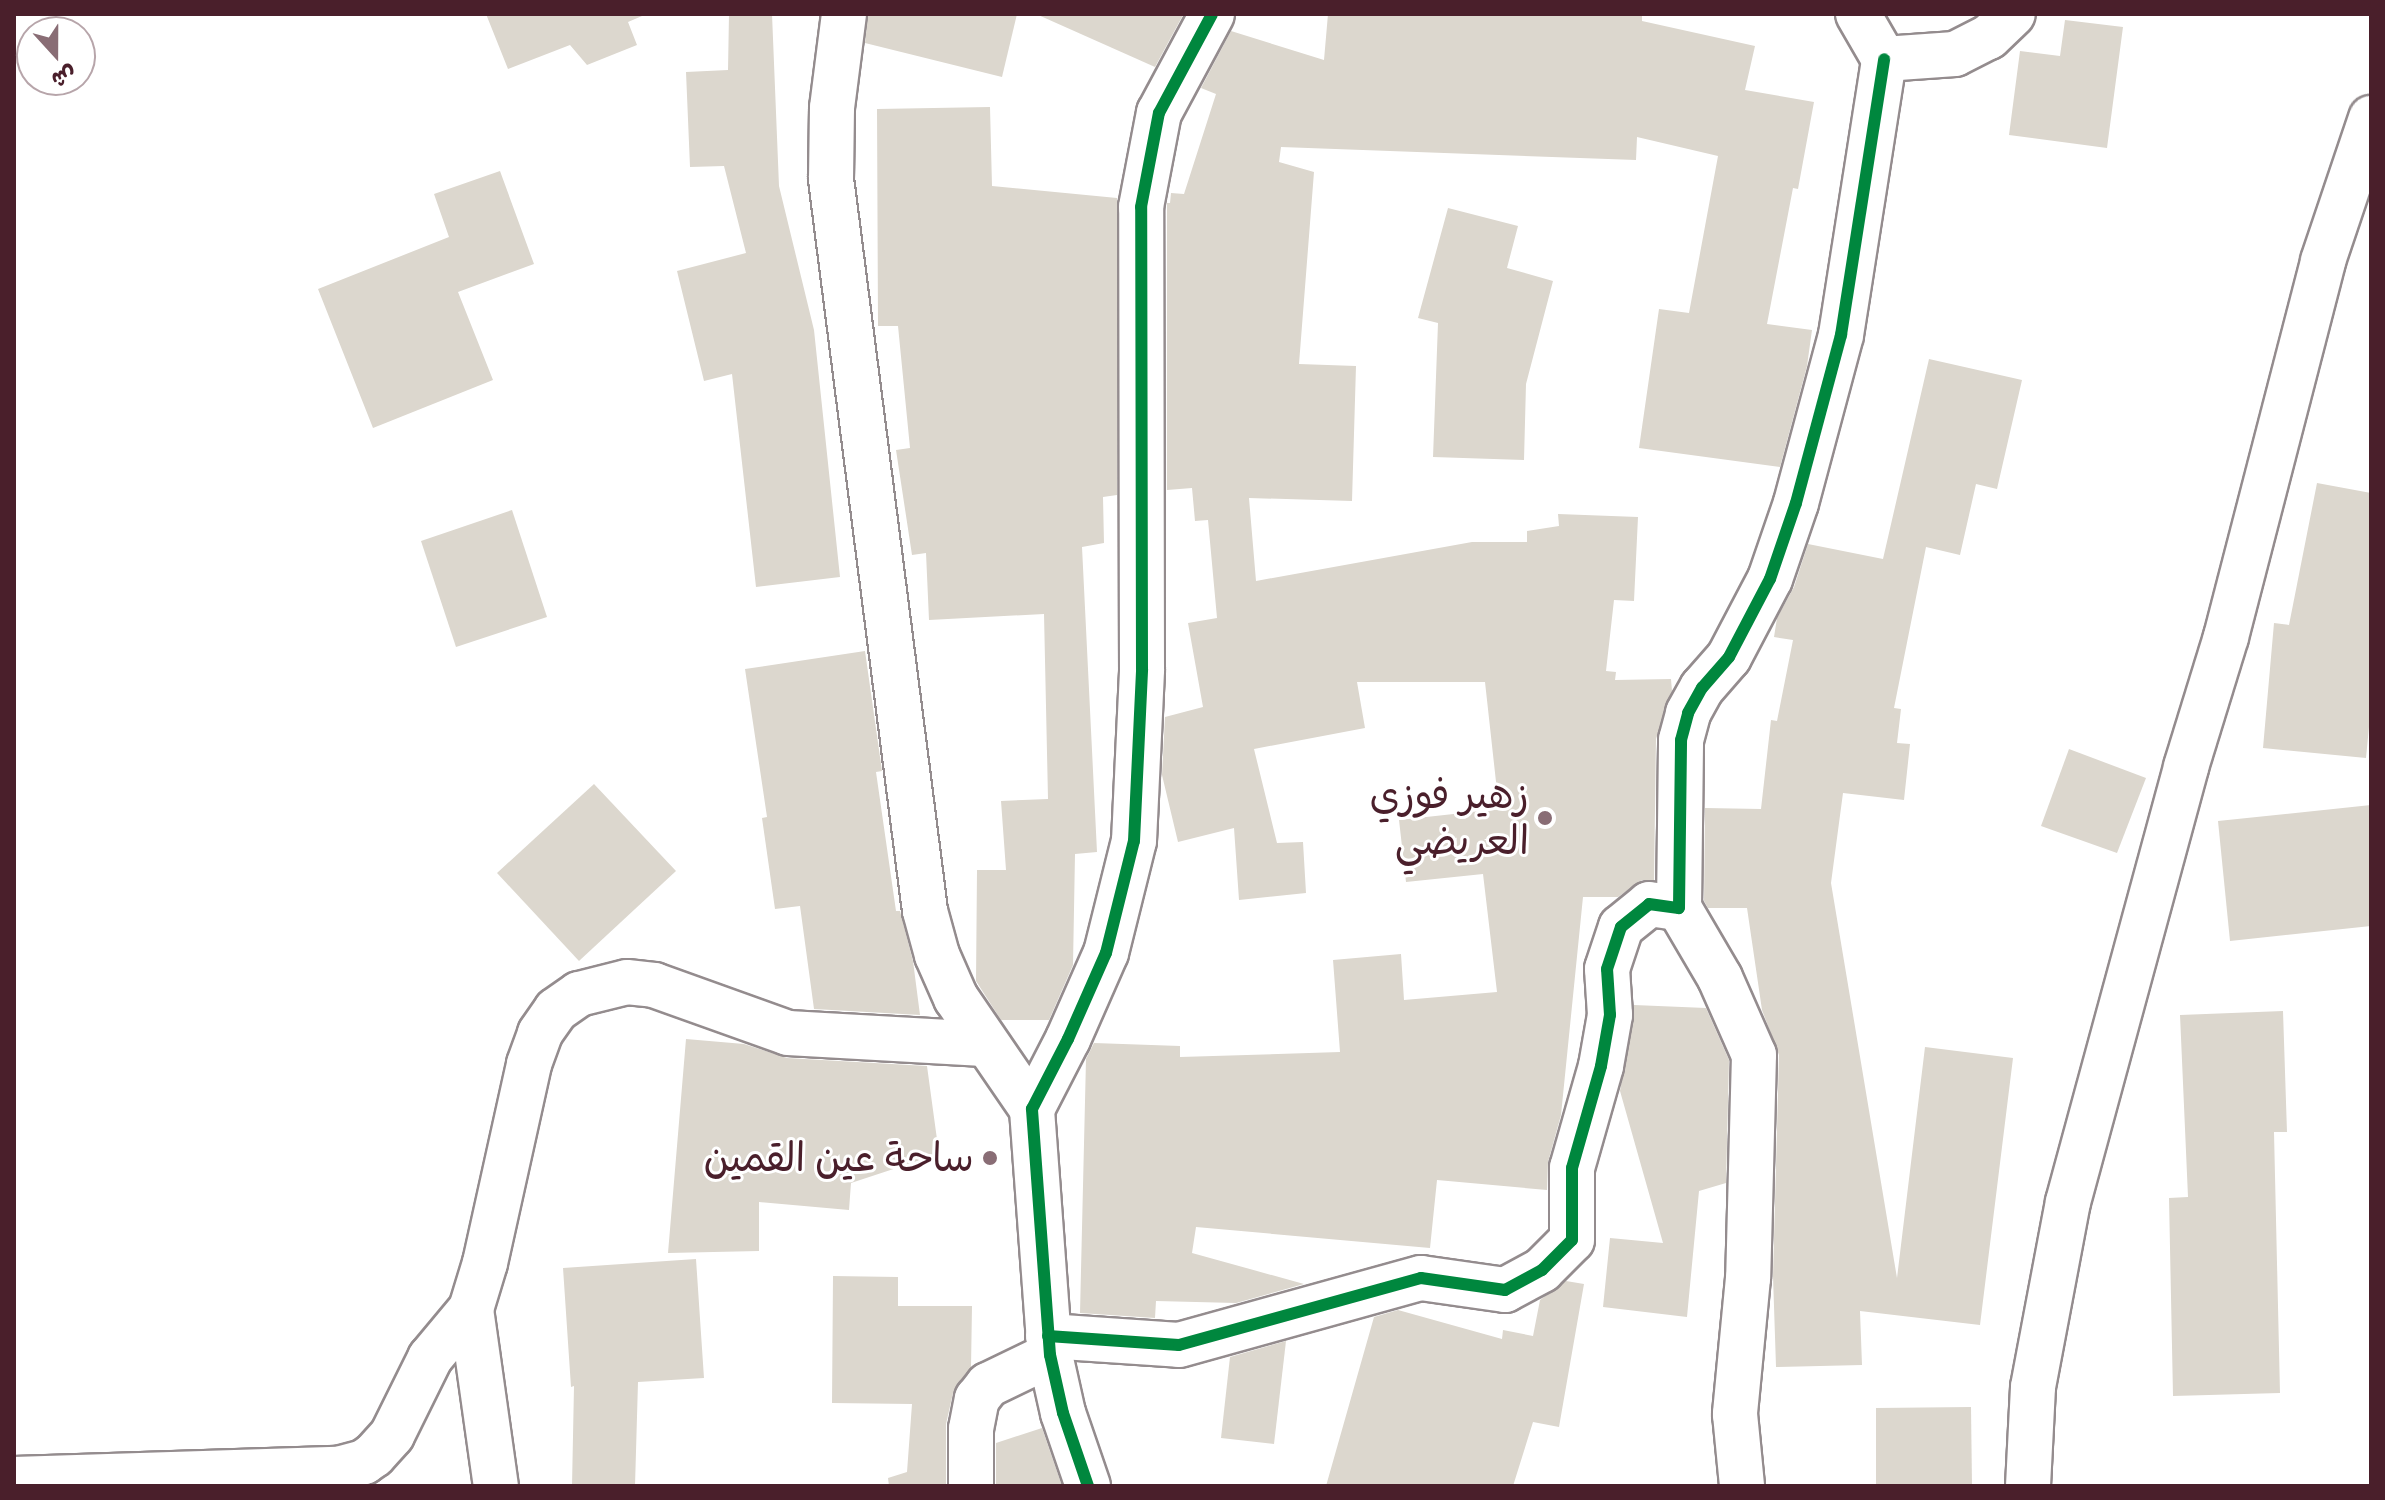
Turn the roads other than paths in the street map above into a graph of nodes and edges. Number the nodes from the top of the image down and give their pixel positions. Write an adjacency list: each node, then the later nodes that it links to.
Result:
1 (844, 14): 8 (street)
2 (1212, 14): 9 (street)
3 (1858, 14): 5 (street)
4 (2013, 14): 5 (street)
5 (1884, 59): 7 (street)
6 (2371, 118): 17 (street)
7 (1679, 908): 11 (street); 16 (street)
8 (984, 1044): 9 (street); 10 (street)
9 (1032, 1109): 11 (street)
10 (471, 1309): 12 (street); 13 (street)
11 (1049, 1345): 14 (street); 15 (street)
12 (14, 1479)
13 (496, 1486)
14 (971, 1486)
15 (1088, 1486)
16 (1742, 1486)
17 (2028, 1486)

